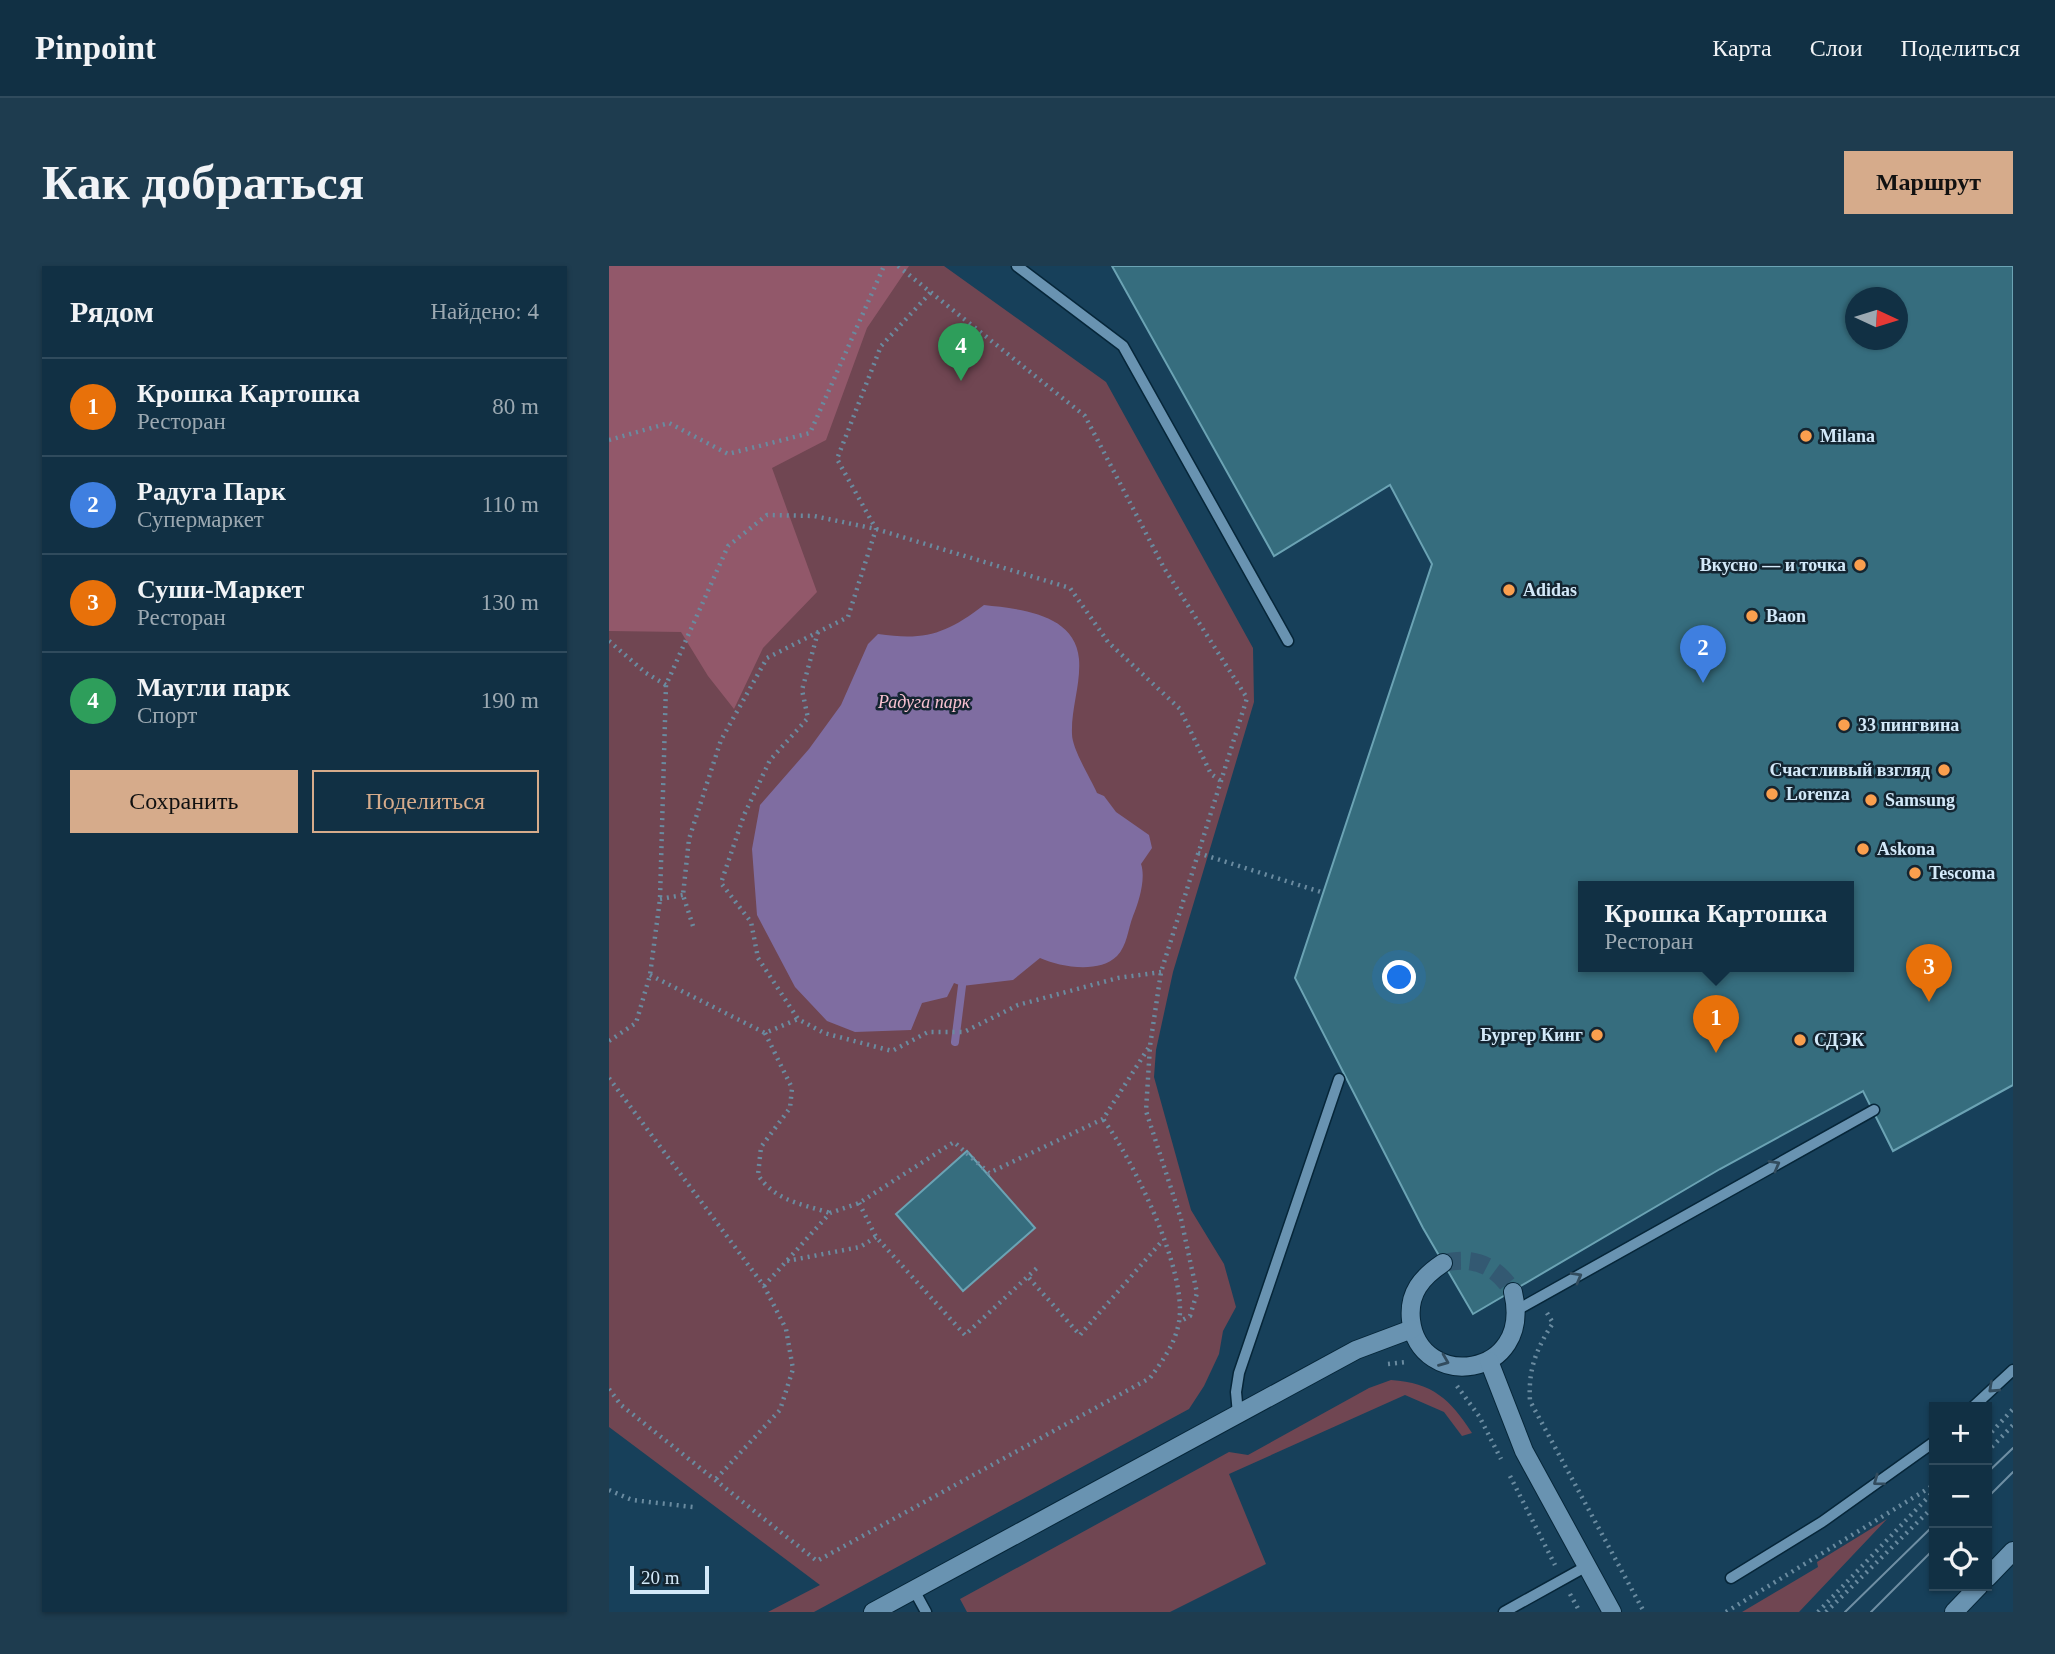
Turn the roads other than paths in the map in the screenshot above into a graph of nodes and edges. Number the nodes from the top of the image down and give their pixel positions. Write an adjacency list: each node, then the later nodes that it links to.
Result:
1 (1017, 266): 2 (lane)
2 (1288, 641)
3 (1339, 1079): 12 (lane)
4 (1874, 1110): 7 (lane, one-way to 4)
5 (1443, 1264): 8 (street)
6 (1513, 1292): 7 (street)
7 (1517, 1310): 9 (street)
8 (1412, 1329): 9 (street, one-way to 9); 12 (street)
9 (1489, 1361): 15 (street)
10 (2013, 1370): 11 (lane, one-way to 11)
11 (1978, 1402)
12 (1238, 1414): 18 (street)
13 (1929, 1446): 17 (lane, one-way to 17)
14 (2013, 1551): 16 (street)
15 (1587, 1566): 22 (lane); 23 (street)
16 (1992, 1573)
17 (1731, 1578)
18 (914, 1590): 20 (street); 21 (lane)
19 (1974, 1591): 24 (street)
20 (873, 1612)
21 (926, 1612)
22 (1504, 1612)
23 (1612, 1612)
24 (1954, 1612)

